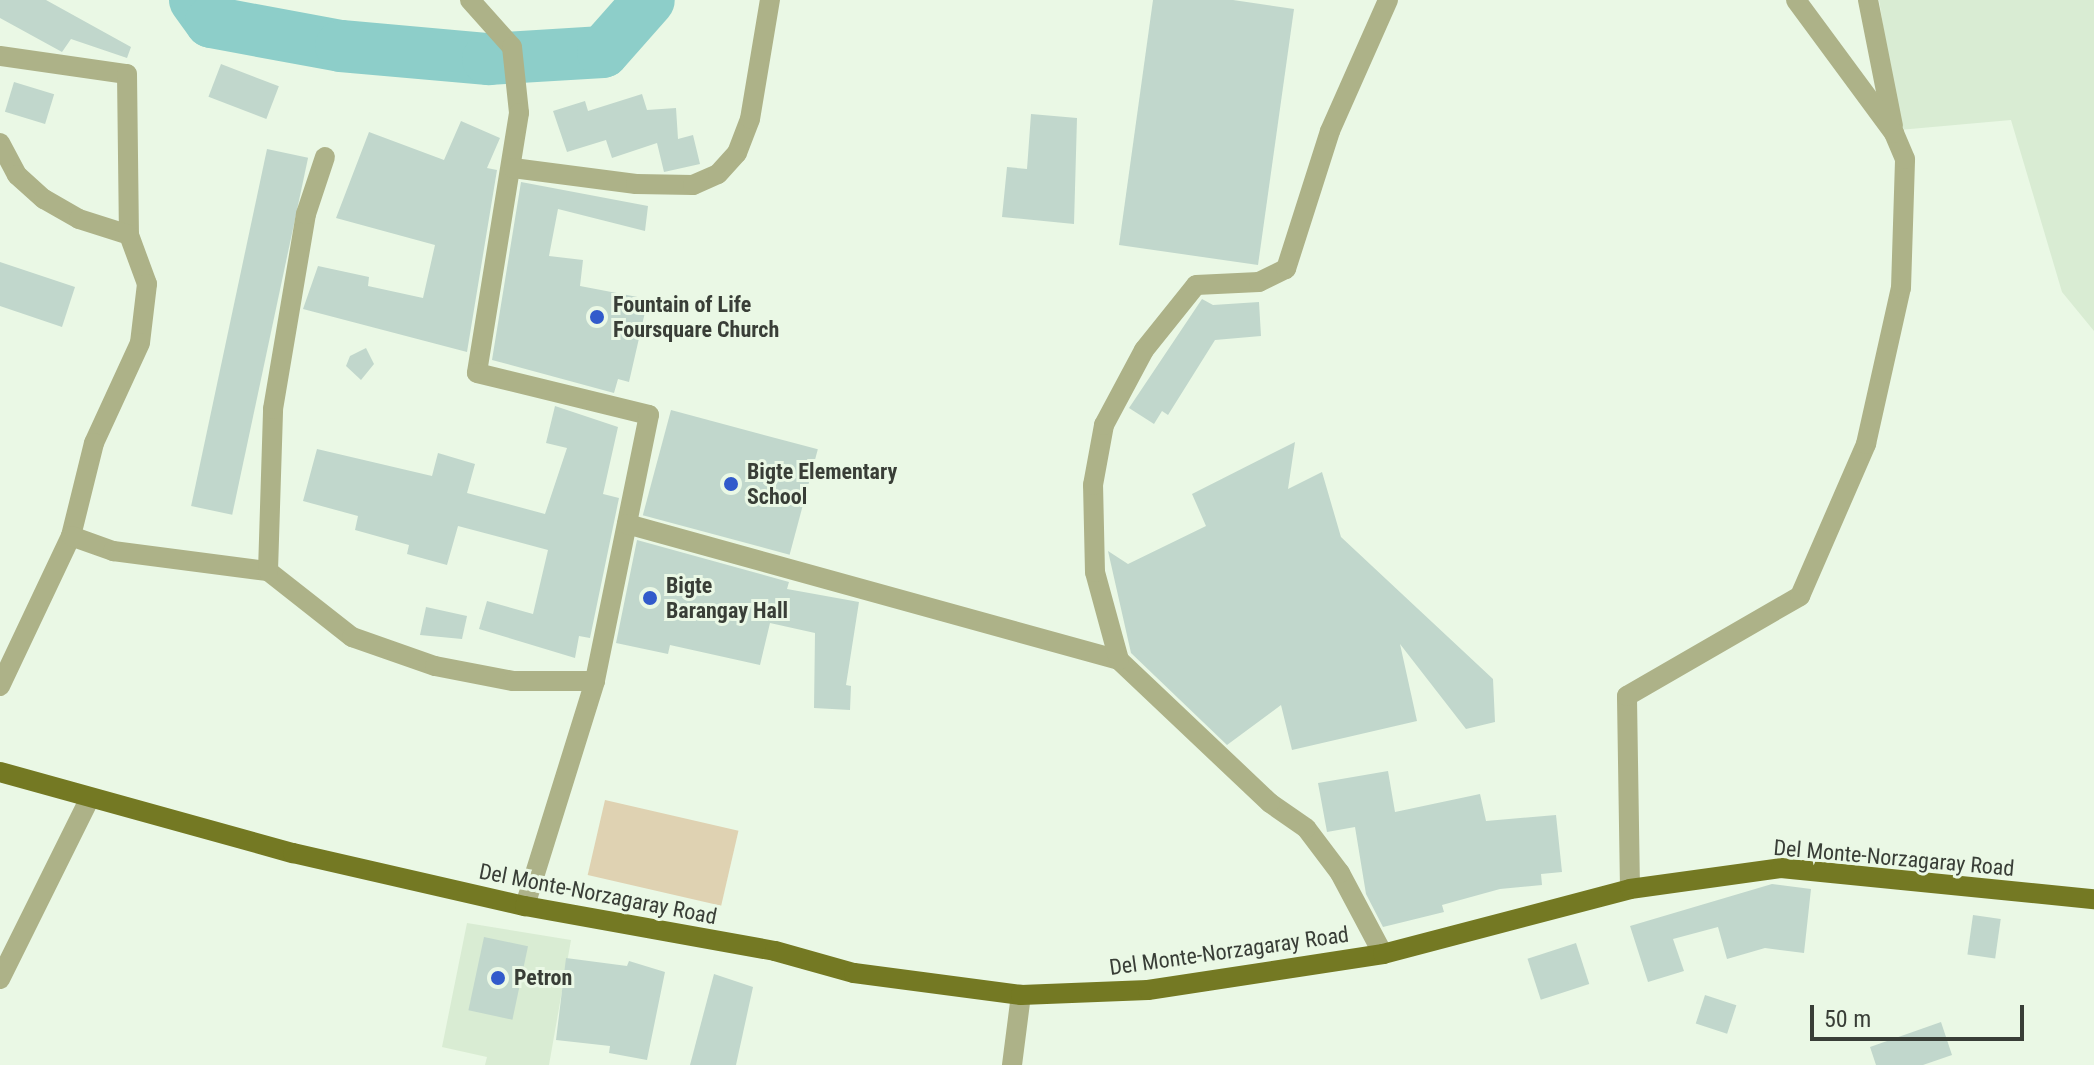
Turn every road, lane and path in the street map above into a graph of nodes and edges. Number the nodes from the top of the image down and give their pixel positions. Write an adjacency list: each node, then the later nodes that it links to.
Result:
1 (458, 0): 6 (street)
2 (770, 0): 11 (street)
3 (1388, 0): 16 (street)
4 (1796, 0): 8 (street)
5 (1868, 0): 8 (street)
6 (474, 7): 11 (street)
7 (0, 56): 12 (street)
8 (1894, 133): 21 (street)
9 (0, 143): 12 (street)
10 (325, 157): 15 (street)
11 (513, 168): 13 (street)
12 (129, 235): 14 (street)
13 (627, 524): 16 (street); 17 (street)
14 (71, 536): 15 (street); 18 (street)
15 (268, 571): 17 (street)
16 (1119, 660): 24 (street)
17 (595, 681): 23 (street)
18 (0, 686)
19 (0, 772): 20 (main road, Del Monte-Norzagaray Road)
20 (89, 800): 23 (main road, Del Monte-Norzagaray Road); 25 (street)
21 (1630, 889): 22 (main road, Del Monte-Norzagaray Road); 24 (main road, Del Monte-Norzagaray Road)
22 (2094, 899)
23 (525, 906): 26 (main road, Del Monte-Norzagaray Road)
24 (1383, 954): 26 (main road, Del Monte-Norzagaray Road)
25 (0, 979)
26 (1021, 995): 27 (street)
27 (1012, 1065)

